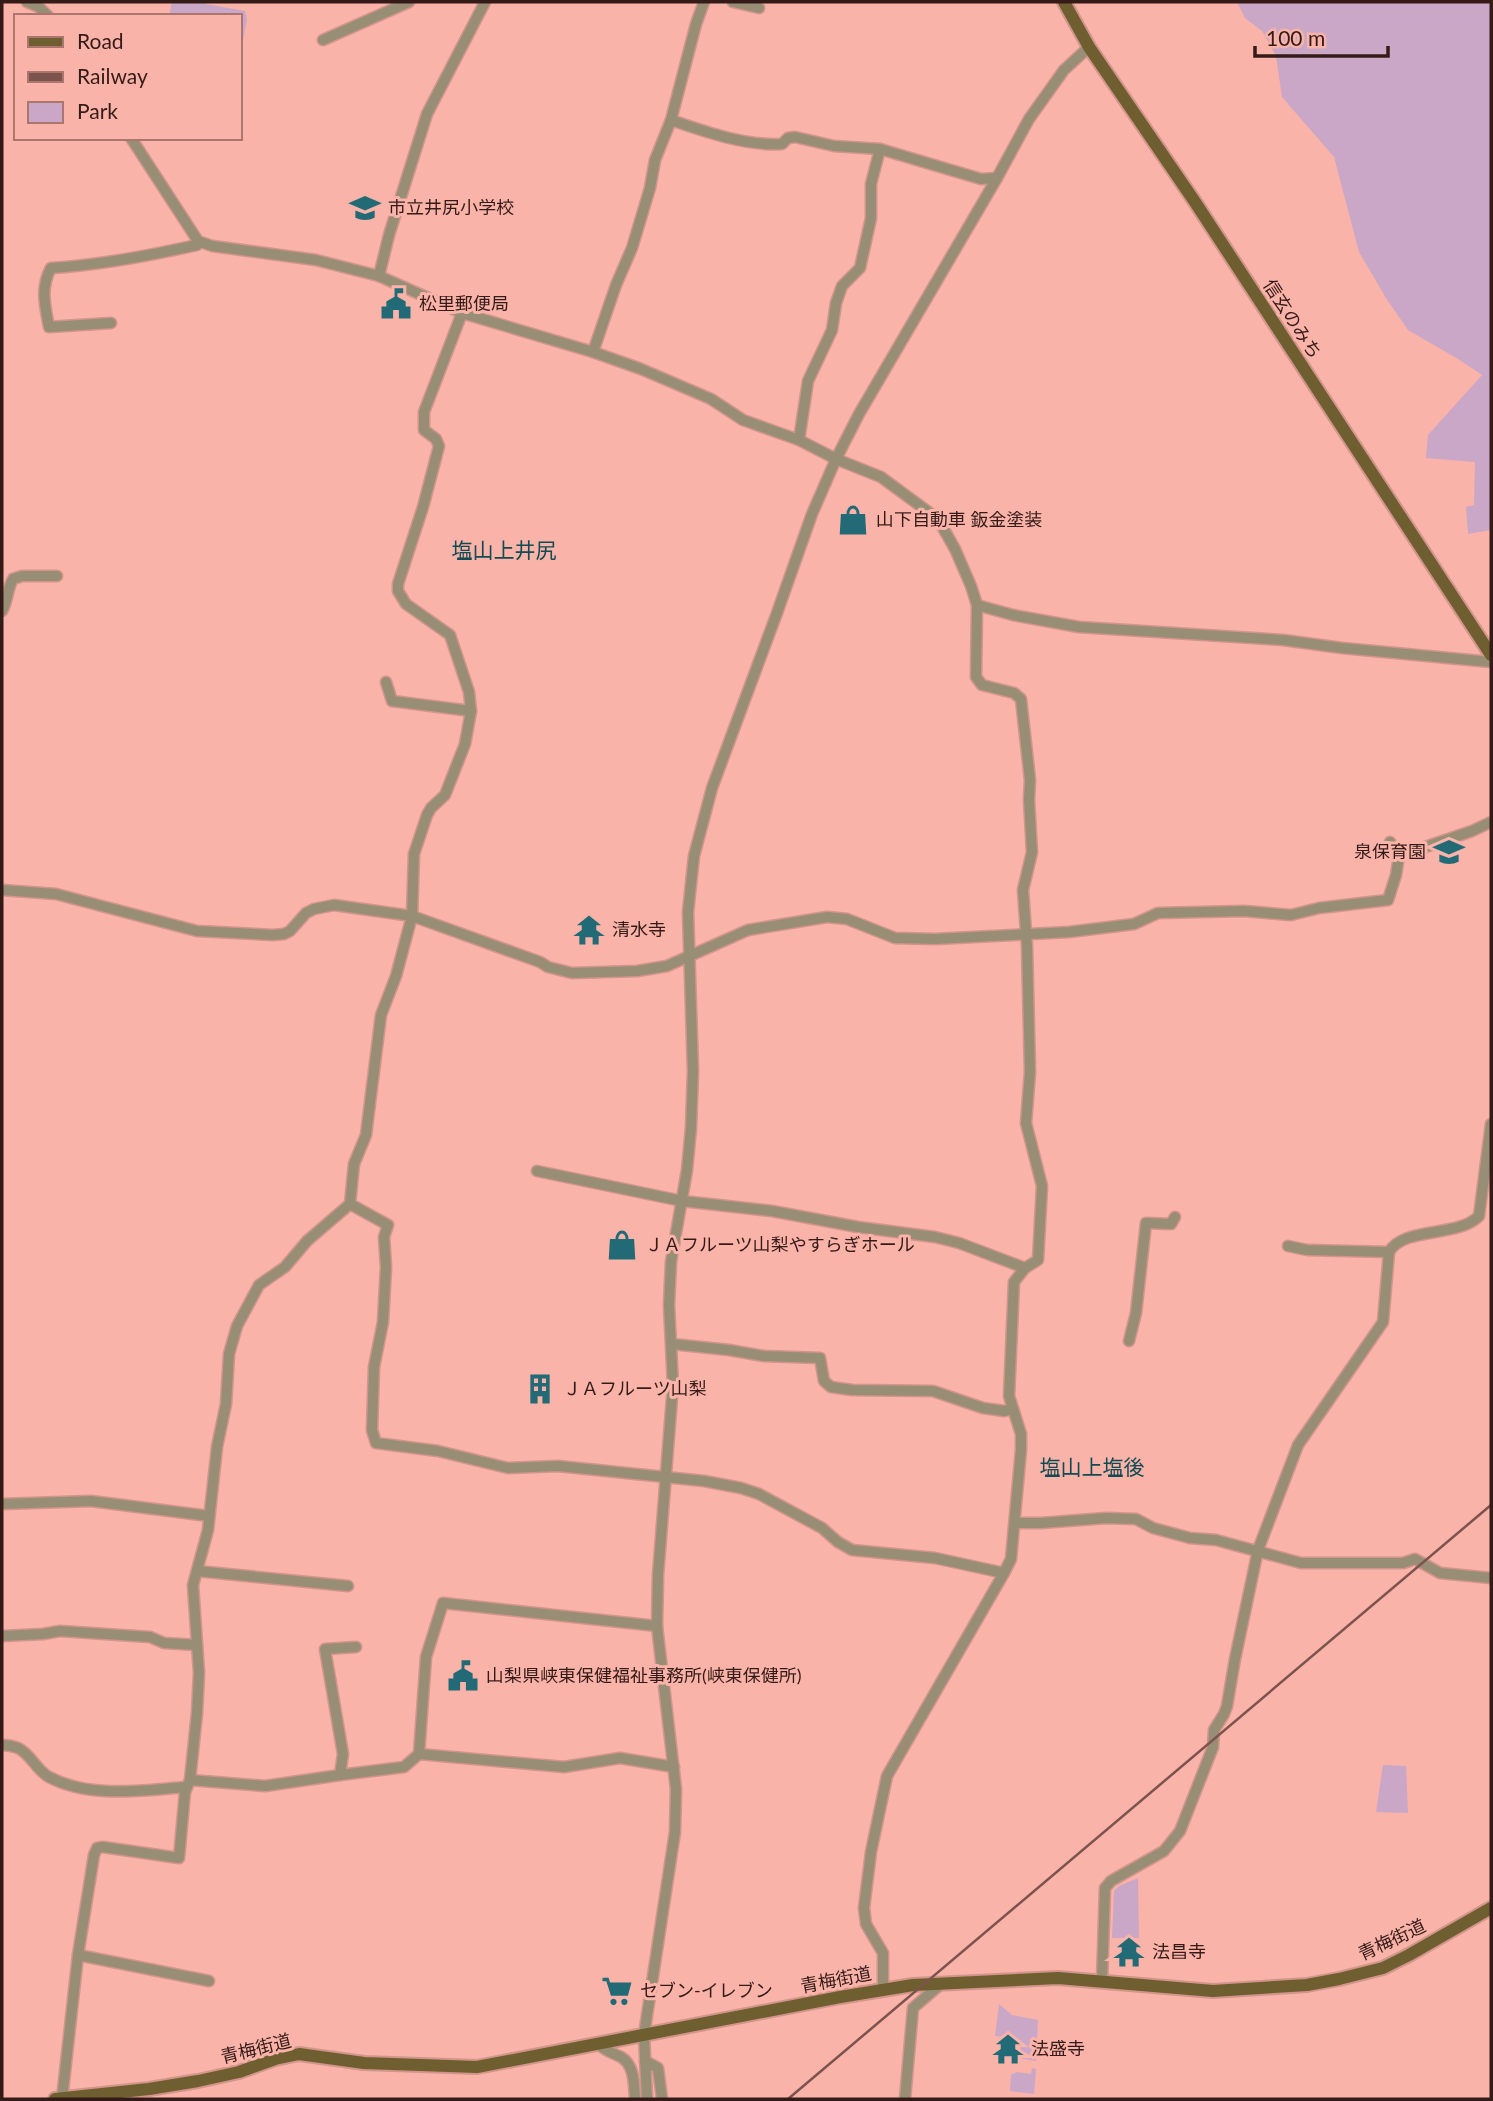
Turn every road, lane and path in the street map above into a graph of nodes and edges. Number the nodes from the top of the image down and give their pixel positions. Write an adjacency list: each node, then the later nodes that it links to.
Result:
1 (27, 2): 8 (street)
2 (409, 2): 9 (street)
3 (485, 2): 16 (street)
4 (704, 2): 11 (street)
5 (733, 2): 7 (street)
6 (1064, 2): 10 (main road, 信玄のみち)
7 (759, 8)
8 (46, 14)
9 (323, 40)
10 (1089, 47): 14 (street); 25 (main road, 信玄のみち)
11 (671, 120): 13 (street); 19 (street)
12 (132, 140): 16 (street)
13 (880, 149): 14 (street); 20 (street)
14 (997, 178): 21 (street)
15 (197, 245): 18 (street)
16 (379, 276): 17 (street)
17 (462, 313): 19 (street); 28 (street)
18 (111, 323)
19 (593, 352): 20 (street)
20 (799, 440): 21 (street)
21 (836, 459): 23 (street); 35 (street)
22 (57, 576): 24 (street)
23 (977, 605): 26 (street); 34 (street)
24 (2, 611)
25 (1491, 655)
26 (1491, 662)
27 (386, 682): 28 (street)
28 (471, 711): 33 (street)
29 (1491, 822): 31 (street)
30 (1390, 842): 31 (street)
31 (1399, 856): 34 (street)
32 (2, 890): 33 (street)
33 (412, 916): 35 (street); 39 (street)
34 (1027, 936): 35 (street); 43 (street)
35 (689, 957): 38 (street)
36 (1491, 1124): 42 (street)
37 (537, 1171): 38 (street)
38 (682, 1201): 43 (street); 45 (street)
39 (350, 1204): 47 (street); 49 (street)
40 (1175, 1217): 44 (street)
41 (1287, 1246): 42 (street)
42 (1390, 1252): 51 (street)
43 (1025, 1268): 46 (street)
44 (1129, 1341)
45 (672, 1344): 46 (street); 47 (street)
46 (1013, 1409): 50 (street)
47 (666, 1478): 53 (street); 56 (street)
48 (2, 1504): 49 (street)
49 (209, 1516): 52 (street)
50 (1016, 1523): 51 (street); 53 (street)
51 (1258, 1550): 54 (street); 68 (street)
52 (197, 1571): 55 (street); 58 (street)
53 (1004, 1573): 70 (street)
54 (1491, 1578)
55 (348, 1586)
56 (657, 1626): 61 (street); 62 (street)
57 (2, 1636): 58 (street)
58 (197, 1645): 64 (street)
59 (356, 1647): 63 (street)
60 (2, 1745): 64 (street)
61 (419, 1754): 62 (street); 63 (street)
62 (674, 1767): 71 (street)
63 (340, 1775): 64 (street)
64 (189, 1783): 66 (street)
65 (1491, 1908): 68 (main road, 青梅街道)
66 (78, 1955): 67 (street); 74 (street)
67 (209, 1981)
68 (1102, 1981): 69 (main road, 青梅街道)
69 (942, 1983): 70 (main road, 青梅街道); 78 (street)
70 (883, 1989): 71 (main road, 青梅街道)
71 (644, 2035): 72 (main road, 青梅街道); 73 (street)
72 (597, 2043): 74 (main road, 青梅街道); 75 (street)
73 (645, 2061): 76 (street); 77 (street)
74 (60, 2099)
75 (635, 2099)
76 (647, 2099)
77 (662, 2099)
78 (905, 2099)

